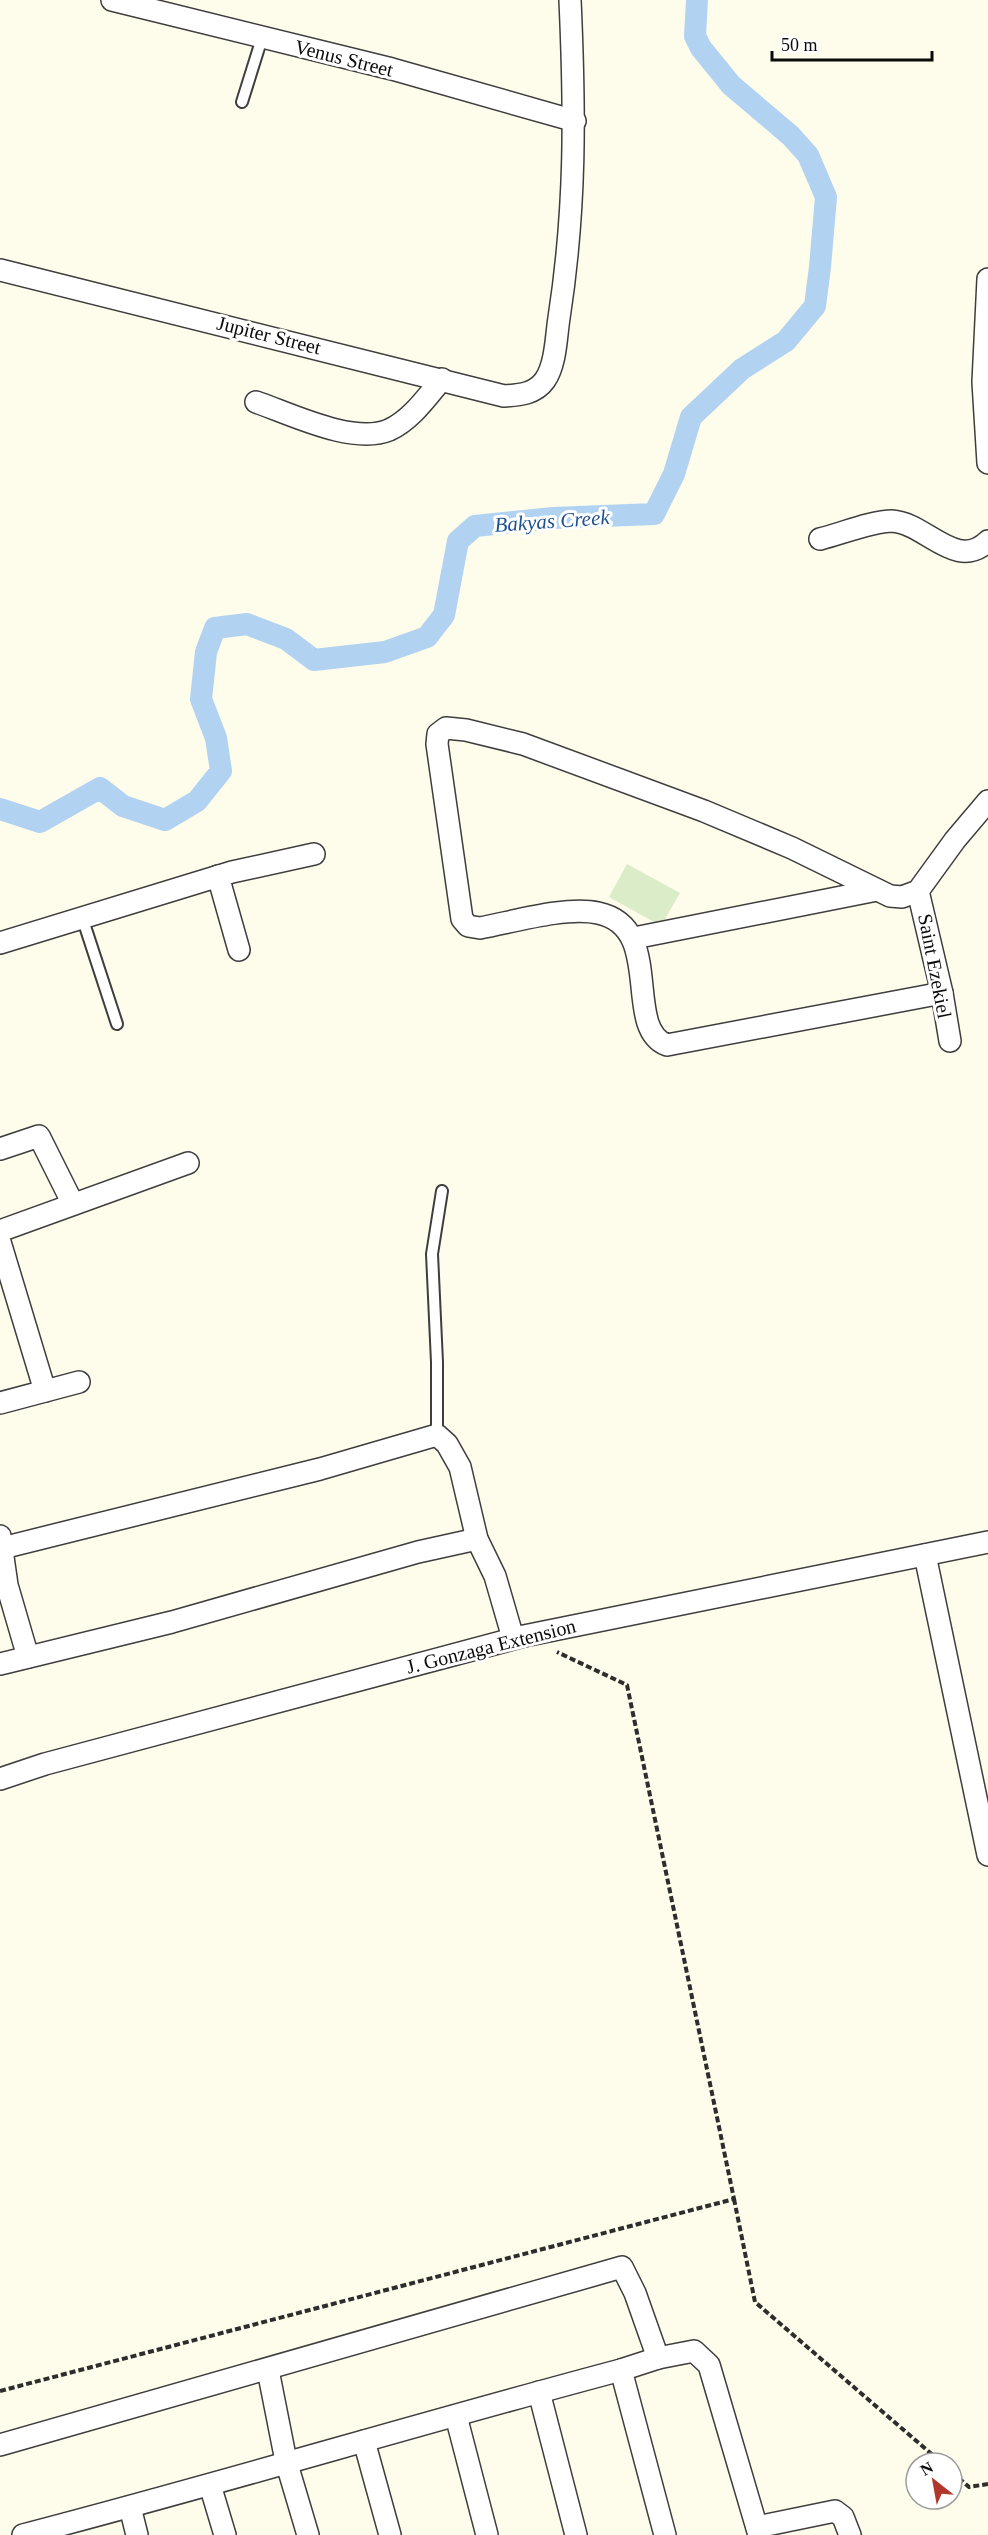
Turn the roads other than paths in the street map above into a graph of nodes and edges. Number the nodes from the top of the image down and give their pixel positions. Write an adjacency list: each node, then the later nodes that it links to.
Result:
1 (112, 0): 3 (street, Venus Street)
2 (570, 0): 5 (street)
3 (262, 38): 4 (lane); 5 (street, Venus Street)
4 (243, 102)
5 (575, 120): 8 (street, Jupiter Street)
6 (0, 270): 8 (street, Jupiter Street)
7 (988, 279): 10 (street)
8 (442, 379): 9 (street)
9 (256, 402)
10 (988, 463)
11 (820, 539): 12 (street)
12 (988, 541)
13 (988, 801): 17 (street)
14 (314, 854): 15 (street)
15 (218, 876): 18 (street); 21 (street)
16 (877, 890): 17 (street); 19 (street); 19 (street)
17 (918, 891): 22 (street, Saint Ezekiel)
18 (82, 916): 20 (street); 23 (lane)
19 (634, 938): 22 (street)
20 (0, 943)
21 (239, 950)
22 (942, 993): 24 (street, Saint Ezekiel)
23 (117, 1024)
24 (950, 1041)
25 (0, 1149): 28 (street)
26 (188, 1163): 28 (street)
27 (442, 1191): 34 (lane)
28 (73, 1204): 29 (street)
29 (0, 1231)
30 (0, 1242): 32 (street)
31 (79, 1382): 32 (street)
32 (45, 1391): 33 (street)
33 (0, 1403)
34 (437, 1435): 35 (street); 36 (street)
35 (477, 1539): 39 (street); 40 (street)
36 (1, 1542): 40 (street)
37 (988, 1542): 38 (street, J. Gonzaga Extension)
38 (925, 1555): 39 (street, J. Gonzaga Extension); 43 (street)
39 (513, 1638): 42 (street, J. Gonzaga Extension)
40 (28, 1657): 41 (street)
41 (0, 1664)
42 (0, 1779)
43 (988, 1855)
44 (658, 2358): 45 (street); 46 (street); 54 (street)
45 (268, 2370): 50 (street); 51 (street)
46 (621, 2370): 47 (street); 62 (street)
47 (539, 2392): 48 (street); 61 (street)
48 (456, 2416): 49 (street); 60 (street)
49 (364, 2440): 51 (street); 59 (street)
50 (0, 2445)
51 (286, 2461): 52 (street); 58 (street)
52 (210, 2485): 53 (street); 57 (street)
53 (130, 2507): 55 (street); 56 (street)
54 (758, 2531): 63 (street)
55 (23, 2535)
56 (137, 2535)
57 (225, 2535)
58 (308, 2535)
59 (390, 2535)
60 (487, 2535)
61 (576, 2535)
62 (665, 2535)
63 (850, 2535)

